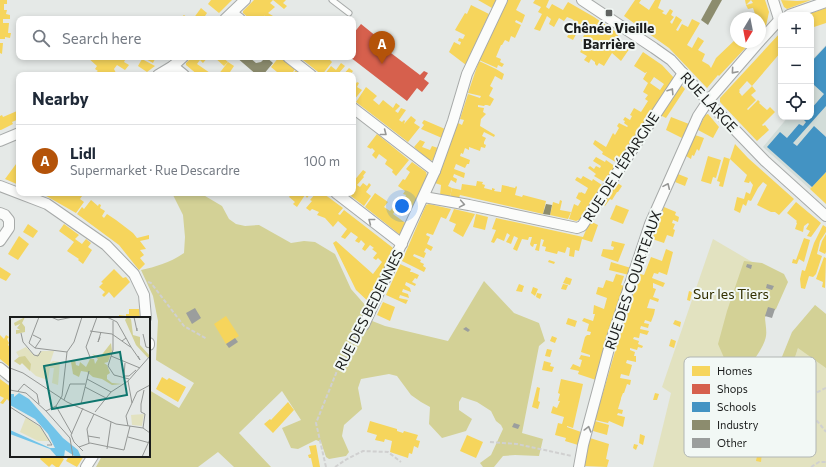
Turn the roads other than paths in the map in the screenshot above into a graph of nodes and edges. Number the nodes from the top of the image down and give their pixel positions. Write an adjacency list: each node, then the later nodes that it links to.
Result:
1 (245, 0): 10 (street)
2 (332, 0): 8 (lane)
3 (502, 0): 25 (street, RUE DES BEDENNES)
4 (582, 0): 20 (street, RUE LARGE)
5 (773, 0): 9 (street)
6 (826, 2): 7 (street)
7 (798, 12)
8 (349, 13)
9 (778, 13)
10 (233, 16)
11 (778, 20): 12 (street, RUE DES COURTEAUX)
12 (766, 35)
13 (755, 48): 21 (street, RUE DES COURTEAUX, one-way to 21)
14 (180, 60): 16 (street)
15 (292, 60): 19 (street)
16 (173, 66): 17 (street); 18 (street)
17 (163, 72)
18 (180, 72)
19 (307, 72)
20 (683, 74): 21 (street, RUE LARGE); 30 (street, RUE DE L'ÉPARGNE, one-way to 20)
21 (708, 101): 32 (street, RUE LARGE); 40 (street, RUE DES COURTEAUX, one-way to 21)
22 (356, 110): 25 (street, one-way to 25)
23 (16, 134): 24 (street)
24 (0, 141)
25 (435, 171): 30 (street, RUE DES BEDENNES)
26 (0, 186): 27 (street)
27 (16, 192)
28 (26, 196): 35 (street)
29 (340, 196): 34 (street, one-way to 29)
30 (424, 197): 34 (street, RUE DES BEDENNES)
31 (0, 213): 33 (street)
32 (826, 216)
33 (0, 241)
34 (402, 244): 36 (street, RUE DES BEDENNES)
35 (146, 317)
36 (364, 325)
37 (0, 368): 38 (street)
38 (10, 376)
39 (92, 457): 41 (street)
40 (580, 462)
41 (86, 467)

